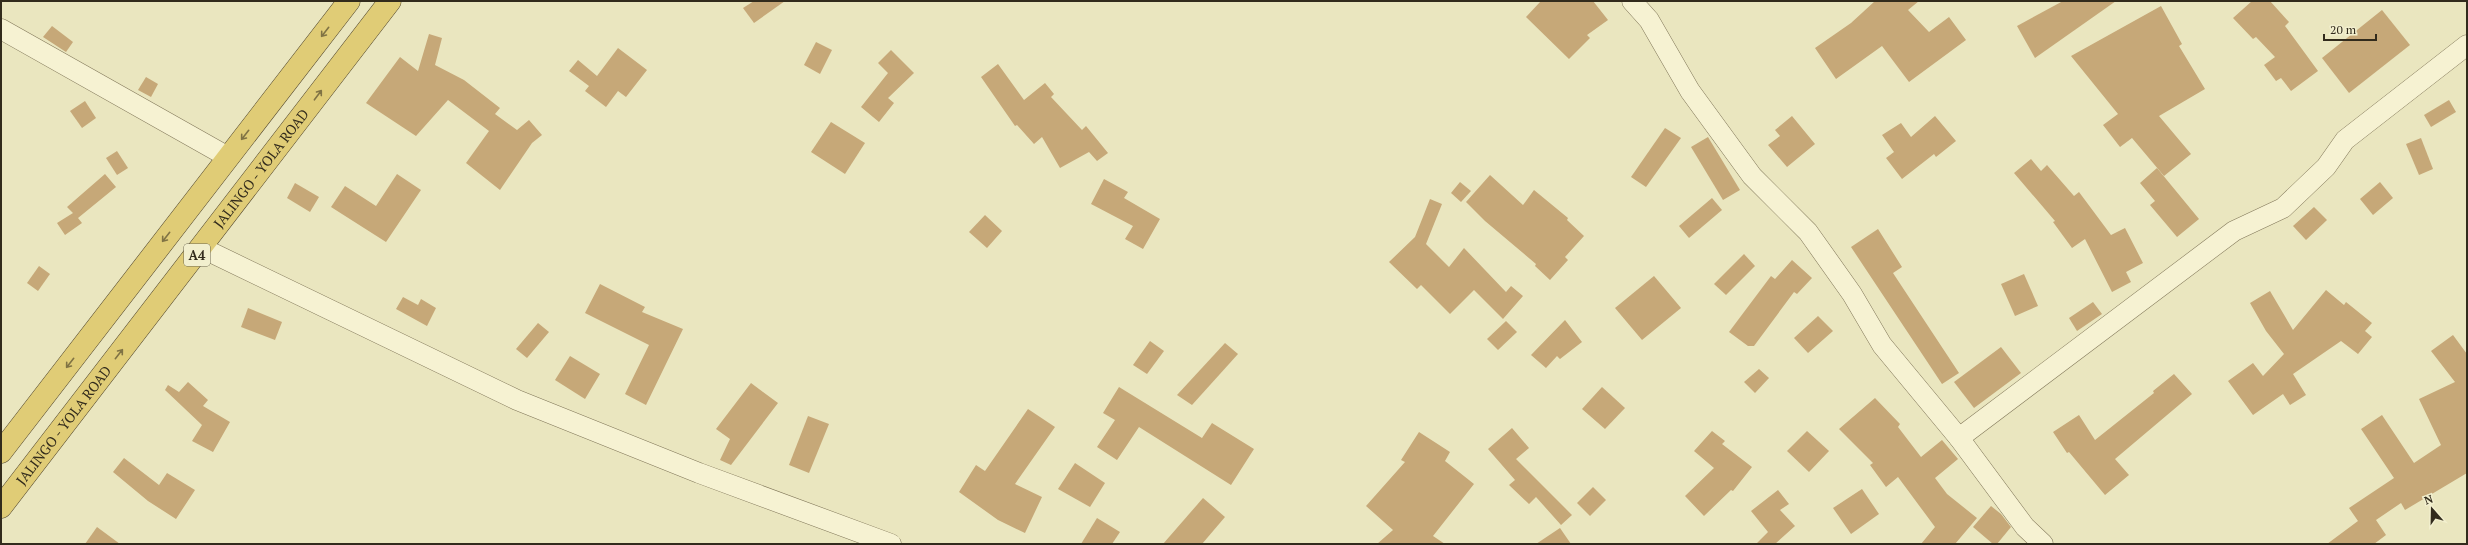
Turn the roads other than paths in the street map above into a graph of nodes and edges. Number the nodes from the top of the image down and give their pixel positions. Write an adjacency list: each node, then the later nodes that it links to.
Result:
1 (349, 1): 6 (highway, A4, one-way to 6)
2 (390, 1): 7 (highway, JALINGO - YOLA ROAD / A4, one-way to 2)
3 (1632, 1): 8 (street)
4 (1, 29): 6 (street)
5 (2467, 45): 8 (street)
6 (228, 157): 9 (highway, A4, one-way to 9)
7 (202, 248): 10 (highway, JALINGO - YOLA ROAD / A4, one-way to 7); 11 (street)
8 (1959, 438): 12 (street)
9 (1, 452)
10 (1, 507)
11 (891, 544)
12 (2043, 544)

